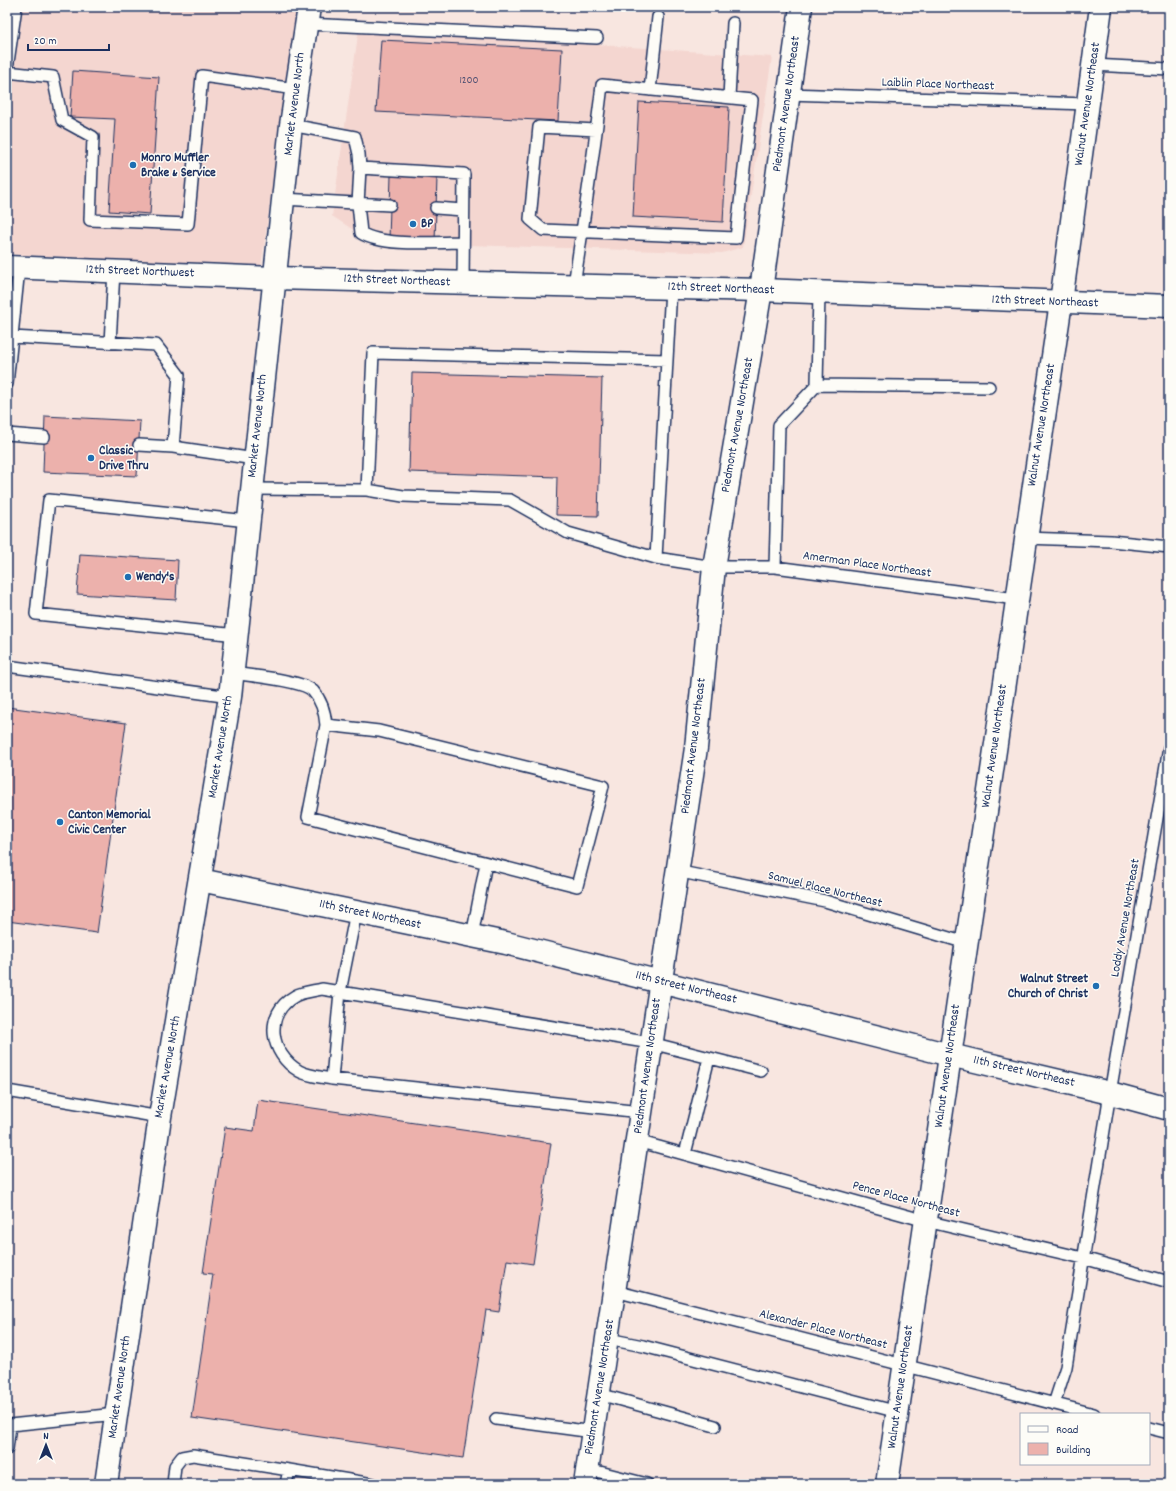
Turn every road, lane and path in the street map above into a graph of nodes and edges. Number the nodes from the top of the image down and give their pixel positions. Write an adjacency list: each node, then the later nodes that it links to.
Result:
1 (16, 7): 9 (lane)
2 (801, 7): 14 (street, Piedmont Avenue Northeast)
3 (1101, 7): 8 (street, Walnut Avenue Northeast)
4 (307, 16): 7 (lane); 12 (street, Market Avenue North)
5 (658, 17): 13 (lane)
6 (733, 23): 15 (lane)
7 (597, 38)
8 (1093, 65): 10 (lane); 16 (street, Walnut Avenue Northeast)
9 (7, 69)
10 (1169, 69)
11 (7, 72): 12 (lane)
12 (296, 89): 17 (street, Market Avenue North)
13 (650, 90): 15 (lane); 18 (lane)
14 (788, 94): 16 (lane, Laiblin Place Northeast); 33 (street, Piedmont Avenue Northeast)
15 (730, 97): 25 (lane)
16 (1087, 104): 35 (street, Walnut Avenue Northeast)
17 (291, 125): 19 (lane); 20 (street, Market Avenue North)
18 (596, 130): 25 (lane); 25 (lane)
19 (360, 168): 21 (lane); 24 (lane)
20 (283, 199): 21 (lane); 29 (street, Market Avenue North)
21 (358, 204): 22 (lane); 26 (lane)
22 (390, 205)
23 (436, 208): 24 (lane)
24 (463, 210): 26 (lane)
25 (582, 232): 31 (lane)
26 (463, 242): 30 (lane)
27 (13, 268): 28 (street, 12th Street Northwest); 37 (lane)
28 (114, 272): 29 (street, 12th Street Northwest); 38 (lane)
29 (274, 278): 30 (street, 12th Street Northeast); 47 (street, Market Avenue North)
30 (463, 283): 31 (street, 12th Street Northeast)
31 (574, 285): 32 (street, 12th Street Northeast)
32 (671, 288): 33 (street, 12th Street Northeast); 39 (lane)
33 (761, 290): 34 (street, 12th Street Northeast); 55 (street, Piedmont Avenue Northeast)
34 (819, 292): 35 (street, 12th Street Northeast); 41 (lane)
35 (1061, 302): 36 (street, 12th Street Northeast); 51 (street, Walnut Avenue Northeast)
36 (1169, 306)
37 (12, 337): 38 (lane); 40 (lane)
38 (110, 343): 46 (lane)
39 (667, 360): 49 (lane); 53 (lane)
40 (7, 384)
41 (816, 385): 42 (lane); 54 (lane)
42 (989, 387)
43 (7, 434): 44 (lane)
44 (44, 437)
45 (138, 445): 46 (lane)
46 (173, 447): 47 (lane)
47 (255, 459): 48 (street, Market Avenue North)
48 (252, 489): 49 (lane, Amerman Place Northeast); 50 (street, Market Avenue North)
49 (368, 490): 53 (lane, Amerman Place Northeast)
50 (248, 521): 57 (street, Market Avenue North); 57 (lane)
51 (1025, 538): 52 (lane); 56 (street, Walnut Avenue Northeast)
52 (1169, 547)
53 (656, 558): 55 (lane, Amerman Place Northeast)
54 (775, 566): 55 (lane, Amerman Place Northeast); 56 (lane, Amerman Place Northeast)
55 (714, 567): 64 (street, Piedmont Avenue Northeast)
56 (1016, 599): 68 (street, Walnut Avenue Northeast)
57 (237, 636): 59 (street, Market Avenue North)
58 (7, 666): 60 (lane)
59 (233, 673): 60 (street, Market Avenue North); 61 (lane)
60 (230, 697): 65 (street, Market Avenue North)
61 (326, 725): 63 (lane); 63 (lane)
62 (1169, 748): 77 (lane, Loddy Avenue Northeast)
63 (486, 863): 67 (lane)
64 (676, 870): 68 (lane, Samuel Place Northeast); 69 (street, Piedmont Avenue Northeast)
65 (200, 880): 66 (street, 11th Street Northeast); 80 (street, Market Avenue North)
66 (356, 912): 67 (street, 11th Street Northeast); 70 (lane)
67 (472, 936): 69 (street, 11th Street Northeast)
68 (966, 943): 72 (street, Walnut Avenue Northeast)
69 (660, 982): 71 (street, Piedmont Avenue Northeast); 72 (street, 11th Street Northeast)
70 (340, 992): 71 (lane); 75 (lane); 75 (lane)
71 (651, 1043): 73 (lane); 79 (street, Piedmont Avenue Northeast)
72 (950, 1055): 77 (street, 11th Street Northeast); 83 (street, Walnut Avenue Northeast)
73 (709, 1058): 74 (lane); 82 (lane)
74 (761, 1071)
75 (332, 1079): 79 (lane)
76 (7, 1091): 80 (lane)
77 (1110, 1093): 78 (street, 11th Street Northeast); 84 (lane, Loddy Avenue Northeast)
78 (1169, 1109)
79 (641, 1112): 81 (street, Piedmont Avenue Northeast)
80 (160, 1117): 93 (street, Market Avenue North)
81 (637, 1141): 82 (lane, Pence Place Northeast); 86 (street, Piedmont Avenue Northeast)
82 (684, 1154): 83 (lane, Pence Place Northeast)
83 (926, 1221): 84 (lane, Pence Place Northeast); 88 (street, Walnut Avenue Northeast)
84 (1083, 1258): 85 (lane, Pence Place Northeast); 90 (lane, Loddy Avenue Northeast)
85 (1169, 1282)
86 (615, 1291): 87 (street, Piedmont Avenue Northeast); 88 (lane, Alexander Place Northeast)
87 (608, 1339): 89 (street, Piedmont Avenue Northeast); 91 (lane)
88 (904, 1366): 90 (lane, Alexander Place Northeast); 91 (street, Walnut Avenue Northeast)
89 (599, 1394): 95 (lane); 97 (street, Piedmont Avenue Northeast)
90 (1054, 1404): 92 (lane, Alexander Place Northeast)
91 (898, 1412): 107 (street, Walnut Avenue Northeast)
92 (1090, 1413)
93 (116, 1414): 99 (lane); 102 (street, Market Avenue North)
94 (496, 1419): 97 (lane)
95 (715, 1426)
96 (1150, 1428): 98 (lane)
97 (593, 1432): 101 (street, Piedmont Avenue Northeast)
98 (1169, 1433)
99 (7, 1449)
100 (289, 1470): 103 (lane); 104 (lane); 105 (lane)
101 (586, 1477): 106 (lane)
102 (106, 1484)
103 (173, 1484)
104 (286, 1484)
105 (369, 1484)
106 (647, 1484)
107 (887, 1484)

